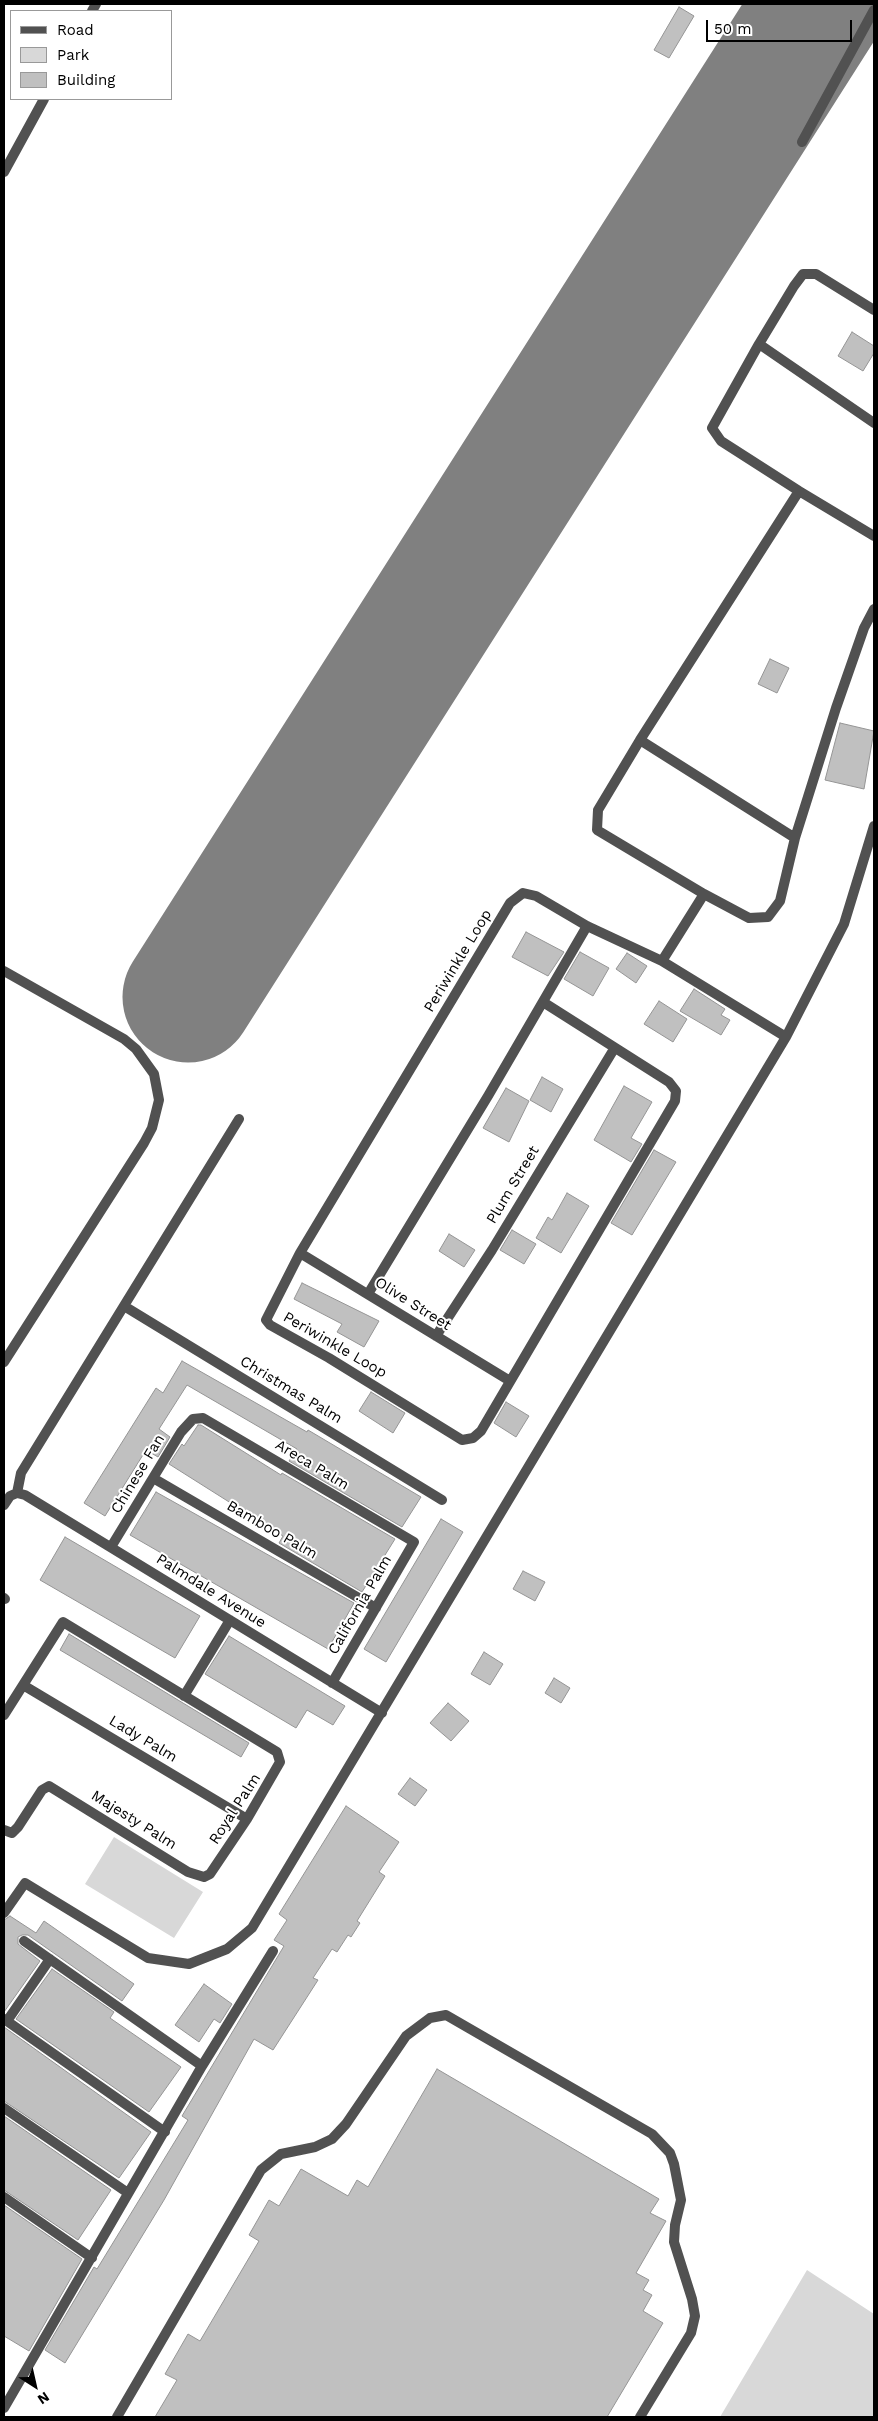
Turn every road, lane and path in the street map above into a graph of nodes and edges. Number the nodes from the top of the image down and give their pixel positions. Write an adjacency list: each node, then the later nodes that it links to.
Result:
1 (874, 10): 3 (street)
2 (43, 100): 4 (street)
3 (802, 142)
4 (4, 172)
5 (874, 310): 6 (street)
6 (759, 344): 7 (street); 8 (street)
7 (874, 423)
8 (799, 491): 9 (street); 11 (street)
9 (874, 536)
10 (874, 609): 13 (street)
11 (640, 740): 13 (street); 14 (street)
12 (874, 826): 19 (street)
13 (795, 838): 14 (street)
14 (704, 894): 16 (street)
15 (587, 926): 16 (street); 18 (street); 22 (street, Periwinkle Loop)
16 (662, 961): 19 (street)
17 (4, 971): 26 (street)
18 (543, 1002): 20 (street); 23 (street)
19 (786, 1038): 40 (street)
20 (614, 1049): 25 (street, Plum Street); 27 (street, Periwinkle Loop)
21 (239, 1119): 24 (street)
22 (300, 1253): 23 (street, Olive Street); 27 (street, Periwinkle Loop)
23 (368, 1294): 25 (street, Olive Street)
24 (124, 1306): 30 (street); 31 (street, Christmas Palm)
25 (436, 1336): 27 (street, Olive Street)
26 (4, 1362)
27 (510, 1381)
28 (193, 1419): 29 (street, Chinese Fan); 33 (street, Areca Palm)
29 (153, 1478): 34 (street, Chinese Fan); 35 (street, Bamboo Palm)
30 (21, 1494): 32 (street); 34 (street, Palmdale Avenue)
31 (442, 1500)
32 (4, 1505)
33 (414, 1542): 35 (street, California Palm)
34 (111, 1547): 36 (street, Palmdale Avenue)
35 (376, 1608): 37 (street, California Palm)
36 (230, 1620): 37 (street, Palmdale Avenue); 39 (street)
37 (332, 1683): 40 (street, Palmdale Avenue)
38 (23, 1685): 39 (street); 41 (street); 42 (street, Lady Palm)
39 (184, 1696): 42 (street, Royal Palm)
40 (382, 1713): 45 (street)
41 (4, 1715)
42 (247, 1819): 44 (street, Royal Palm)
43 (4, 1830): 44 (street, Majesty Palm)
44 (204, 1877)
45 (4, 1913)
46 (24, 1941): 48 (street)
47 (273, 1951): 50 (street)
48 (50, 1959): 49 (street); 50 (street)
49 (5, 2020): 52 (street)
50 (202, 2066): 52 (street)
51 (4, 2108): 53 (street)
52 (165, 2132): 53 (street)
53 (128, 2193): 55 (street)
54 (4, 2197): 55 (street)
55 (92, 2258): 56 (street)
56 (4, 2408)
57 (117, 2417): 58 (street)
58 (640, 2417)

